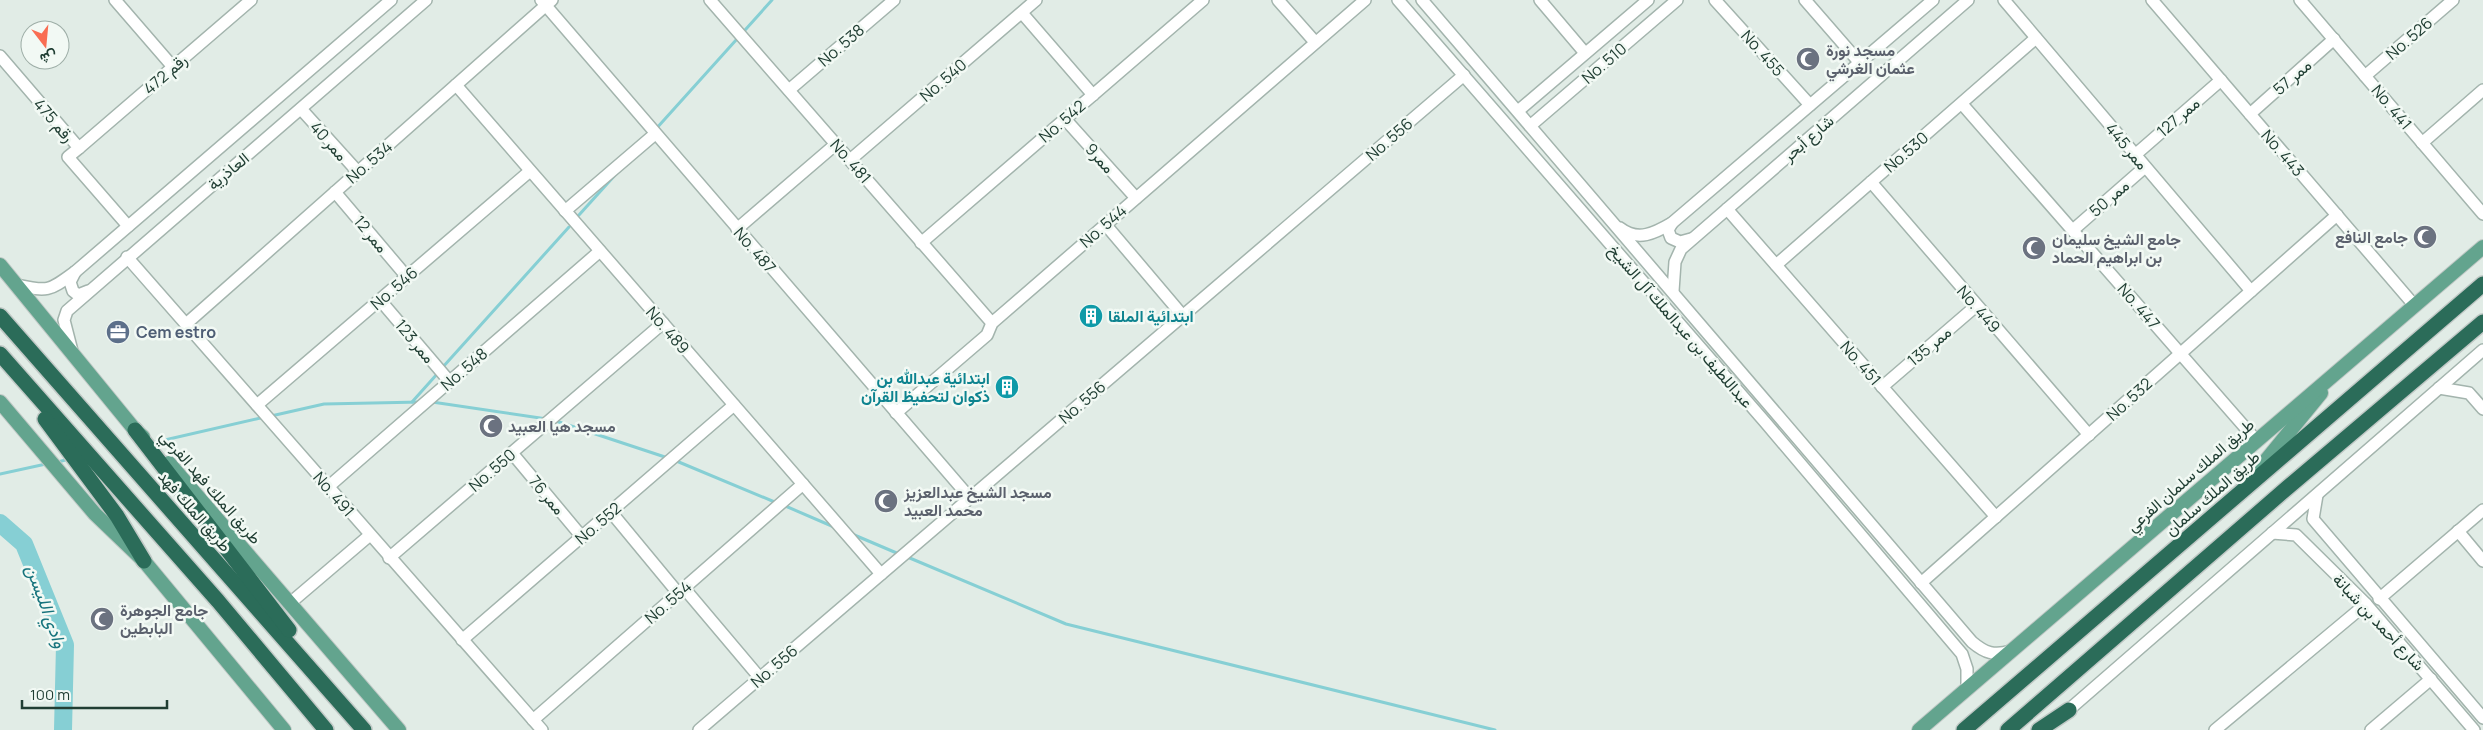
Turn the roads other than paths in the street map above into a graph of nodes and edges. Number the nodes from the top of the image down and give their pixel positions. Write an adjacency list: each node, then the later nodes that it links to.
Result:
1 (115, 0): 33 (street)
2 (251, 0): 33 (street, رقم 472)
3 (391, 0): 69 (street, العاذرية)
4 (426, 0): 44 (street, العاذرية)
5 (726, 0): 25 (street)
6 (894, 0): 38 (street, No. 538)
7 (1036, 0): 26 (street, No. 540)
8 (1203, 0): 40 (street, No. 542)
9 (1278, 0): 29 (street)
10 (1365, 0): 29 (street, No. 544)
11 (1398, 0): 34 (street, عبداللطيف بن عبدالملك آل الشيخ)
12 (1422, 0): 45 (street, عبداللطيف بن عبدالملك آل الشيخ)
13 (1540, 0): 30 (street)
14 (1648, 0): 30 (street, No. 510)
15 (1677, 0): 46 (street, No. 510)
16 (1715, 0): 43 (street, No. 455)
17 (1805, 0): 32 (street)
18 (1933, 0): 32 (street, شارع أبحر)
19 (1968, 0): 62 (street, شارع أبحر)
20 (2004, 0): 27 (street, ممر 445)
21 (2152, 0): 36 (street, No. 443)
22 (2300, 0): 28 (street, No. 441)
23 (2451, 1): 35 (street, No. 526)
24 (547, 2): 37 (street, No. 534); 50 (street, No. 487)
25 (713, 4): 38 (street, No. 481)
26 (1022, 12): 40 (street); 55 (street, No. 540)
27 (2036, 38): 42 (street, No.530); 54 (street, ممر 445)
28 (2334, 40): 35 (street, No. 441); 47 (street, ممر 57)
29 (1315, 42): 61 (street, No. 544)
30 (1586, 53): 41 (street, No. 510)
31 (0, 56): 53 (street, رقم 475)
32 (1859, 62): 43 (street, شارع أبحر)
33 (173, 67): 53 (street, رقم 472)
34 (1464, 75): 90 (street, No. 556); 137 (street, عبداللطيف بن عبدالملك آل الشيخ)
35 (2365, 76): 51 (street, No. 441)
36 (2221, 80): 47 (street, No. 443); 54 (street, ممر 127)
37 (456, 85): 57 (street, No. 489); 58 (street, No. 534)
38 (789, 90): 52 (street, No. 481)
39 (2483, 90): 51 (street)
40 (1093, 95): 48 (street, No. 542)
41 (1531, 100): 45 (street, No. 510); 46 (street)
42 (1962, 104): 59 (street, No.530); 71 (street, No. 447)
43 (1810, 105): 67 (street, شارع أبحر)
44 (301, 109): 58 (street, ممر 40); 76 (street, العاذرية)
45 (1518, 111): 49 (street, عبداللطيف بن عبدالملك آل الشيخ)
46 (1544, 114): 49 (street, No. 510)
47 (2250, 114): 65 (street, No. 443)
48 (1065, 119): 61 (street, ممر9); 73 (street, No. 542)
49 (1530, 126): 66 (street, عبداللطيف بن عبدالملك آل الشيخ)
50 (655, 134): 63 (street); 70 (street, No. 487)
51 (2422, 142): 64 (street, No. 441)
52 (836, 144): 55 (street, No. 481); 70 (street)
53 (79, 148): 69 (street, رقم 475)
54 (2135, 155): 56 (street, ممر 445)
55 (850, 160): 73 (street, No. 481)
56 (2145, 167): 71 (street, ممر 50); 85 (street, ممر 445)
57 (530, 171): 63 (street, No. 489); 80 (street, No. 546)
58 (358, 172): 60 (street, No. 534)
59 (1871, 182): 78 (street, No.530); 88 (street, No. 449)
60 (336, 192): 80 (street, ممر 12); 94 (street, No. 534)
61 (1136, 198): 68 (street, No. 544)
62 (1727, 209): 72 (street, شارع أبحر); 78 (street, No. 451)
63 (565, 211): 75 (street, No. 489)
64 (2483, 214)
65 (2337, 215): 85 (street, No. 532); 87 (street, No. 443)
66 (1608, 218): 67 (street, شارع أبحر); 84 (street, عبداللطيف بن عبدالملك آل الشيخ)
67 (1672, 222): 72 (street)
68 (1105, 224): 90 (street); 93 (street, No. 544)
69 (128, 226): 79 (street, العاذرية)
70 (738, 229): 108 (street, No. 487)
71 (2073, 230): 95 (street, No. 447)
72 (1692, 238): 84 (street, شارع أبحر)
73 (921, 243): 93 (street, No. 481)
74 (2483, 247): 87 (main road, طريق الملك سلمان الفرعي)
75 (600, 251): 92 (street, No. 489); 101 (street, No. 548)
76 (127, 257): 83 (street, العاذرية); 94 (street, No. 491)
77 (0, 264): 82 (main road, طريق الملك فهد الفرعي)
78 (1776, 265): 102 (street, No. 451)
79 (75, 272): 82 (street, العاذرية); 83 (street)
80 (407, 277): 86 (street, No. 546)
81 (2483, 284): 115 (highway, طريق الملك سلمان)
82 (17, 285): 98 (main road, طريق الملك فهد الفرعي)
83 (88, 290): 98 (street, العاذرية)
84 (1673, 291): 129 (street, عبداللطيف بن عبدالملك آل الشيخ)
85 (2250, 291): 95 (street, No. 532)
86 (380, 300): 101 (street, ممر 123); 106 (street, No. 546)
87 (2414, 305): 99 (main road, طريق الملك سلمان الفرعي)
88 (1976, 306): 102 (street, ممر 135); 110 (street, No. 449)
89 (0, 316): 141 (highway, طريق الملك فهد)
90 (1183, 316): 117 (street, No. 556)
91 (2483, 322): 153 (highway)
92 (663, 323): 105 (street, No. 489); 112 (street, No. 550)
93 (992, 323): 108 (street, No. 544)
94 (186, 324): 106 (street, No. 491)
95 (2180, 353): 110 (street, No. 532); 111 (street, No. 447)
96 (0, 354): 100 (highway)
97 (2482, 354): 103 (street)
98 (74, 358): 109 (main road, طريق الملك فهد الفرعي)
99 (2344, 366): 111 (main road, طريق الملك سلمان الفرعي); 115 (main road)
100 (15, 372): 126 (highway); 146 (highway)
101 (450, 382): 114 (street, No. 548)
102 (1882, 386): 120 (street, No. 451)
103 (2440, 388): 107 (street); 116 (street)
104 (0, 402): 126 (main road)
105 (734, 405): 113 (street, No. 489); 119 (street, No. 552)
106 (257, 406): 114 (street, No. 491)
107 (2483, 410)
108 (896, 413): 117 (street, No. 487)
109 (134, 430): 132 (main road, طريق الملك فهد الفرعي); 141 (highway)
110 (2089, 434): 120 (street, No. 532)
111 (2256, 440): 136 (main road, طريق الملك سلمان الفرعي)
112 (512, 453): 124 (street, ممر 76); 125 (street, No. 550)
113 (802, 484): 128 (street, No. 489); 130 (street, No. 554)
114 (328, 487): 123 (street, No. 491)
115 (2242, 489): 152 (highway, طريق الملك سلمان)
116 (2317, 494): 122 (street); 131 (street, شارع أحمد بن شبانة)
117 (970, 498): 128 (street, No. 556)
118 (2483, 510): 121 (street)
119 (611, 512): 124 (street, No. 552); 130 (street)
120 (1996, 517): 129 (street, No. 532)
121 (2458, 531): 127 (street); 131 (street)
122 (2272, 533): 133 (street, شارع أحمد بن شبانة); 142 (street)
123 (370, 535): 125 (street, No. 491); 132 (street)
124 (582, 537): 134 (street, No. 552)
125 (389, 558): 134 (street, No. 491)
126 (144, 561): 145 (main road)
127 (2483, 561)
128 (881, 574): 138 (street, No. 556)
129 (1921, 584): 135 (street, عبداللطيف بن عبدالملك آل الشيخ)
130 (681, 590): 138 (street); 144 (street, No. 554)
131 (2380, 599): 143 (street, شارع أحمد بن شبانة)
132 (289, 604): 148 (main road, طريق الملك فهد الفرعي)
133 (2366, 604): 139 (street, شارع أحمد بن شبانة); 156 (street)
134 (462, 640): 144 (street, No. 491)
135 (1972, 642): 136 (street); 137 (street)
136 (2012, 650): 140 (main road, طريق الملك سلمان الفرعي)
137 (1962, 654): 140 (street)
138 (760, 678): 150 (street, No. 556)
139 (2431, 679): 157 (street); 158 (street, شارع أحمد بن شبانة)
140 (1967, 689): 151 (main road, طريق الملك سلمان الفرعي)
141 (334, 695): 147 (highway, طريق الملك فهد)
142 (2068, 710): 154 (highway); 155 (street)
143 (2483, 718)
144 (533, 720): 149 (street, No. 491)
145 (284, 730)
146 (326, 730)
147 (364, 730)
148 (398, 730)
149 (542, 730)
150 (699, 730)
151 (1920, 730)
152 (1964, 730)
153 (2008, 730)
154 (2039, 730)
155 (2045, 730)
156 (2215, 730)
157 (2371, 730)
158 (2474, 730)

